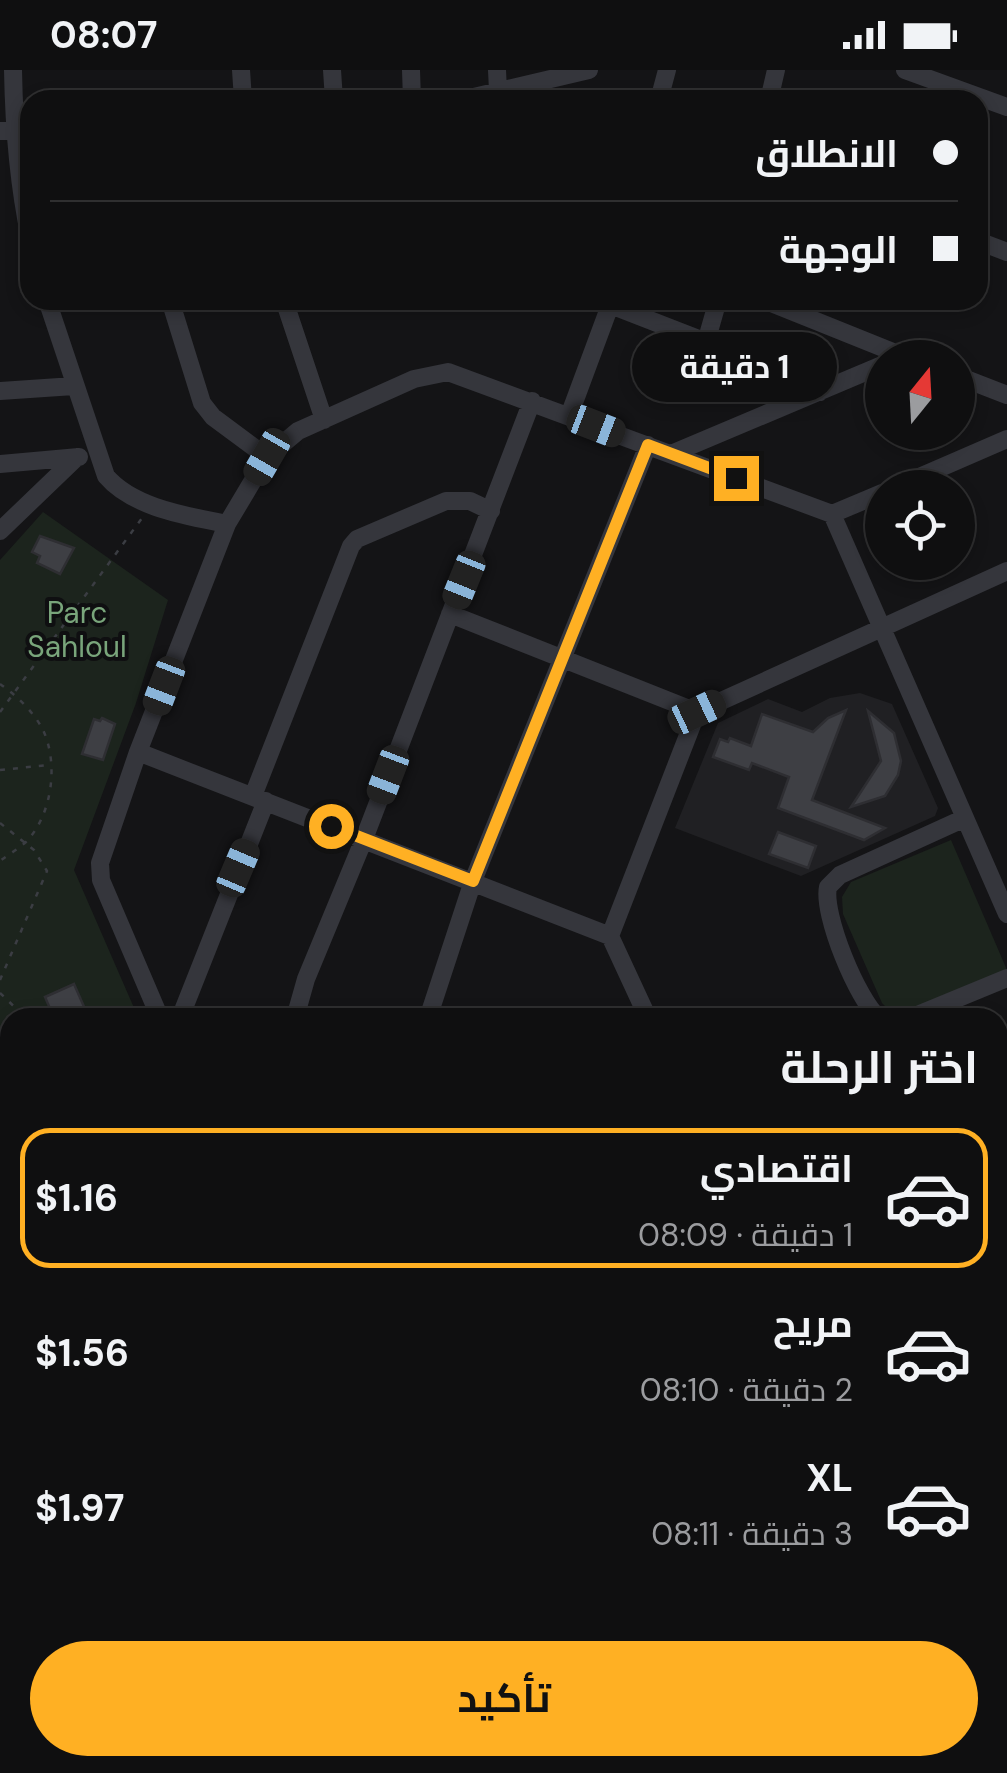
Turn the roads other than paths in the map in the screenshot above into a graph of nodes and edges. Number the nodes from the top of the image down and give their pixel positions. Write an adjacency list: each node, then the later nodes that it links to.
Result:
1 (14, 70): 7 (street)
2 (590, 70): 4 (street)
3 (905, 70): 6 (street)
4 (569, 72): 5 (street)
5 (502, 90)
6 (960, 90)
7 (15, 131): 8 (street)
8 (20, 180)
9 (50, 310): 20 (street)
10 (173, 310): 31 (street)
11 (287, 310): 26 (street)
12 (604, 310): 25 (street)
13 (627, 310): 17 (street)
14 (715, 310): 17 (street)
15 (788, 310): 16 (street)
16 (865, 341)
17 (706, 342): 22 (street)
18 (865, 372): 22 (street)
19 (975, 383): 23 (street)
20 (74, 386): 21 (street); 29 (street)
21 (0, 391)
22 (820, 392): 30 (street)
23 (1007, 395)
24 (532, 401): 25 (street); 26 (street); 36 (street)
25 (569, 416): 28 (street)
26 (324, 420): 31 (street)
27 (1007, 439): 34 (street)
28 (648, 445): 30 (street); 43 (street)
29 (96, 452): 32 (street); 38 (street)
30 (671, 454): 37 (street)
31 (267, 457): 38 (street)
32 (77, 458): 33 (street); 39 (street)
33 (0, 464)
34 (936, 470)
35 (865, 499): 37 (street)
36 (491, 511): 41 (street); 46 (street)
37 (832, 514): 42 (street)
38 (227, 524): 45 (street)
39 (0, 530)
40 (1007, 571): 42 (street)
41 (450, 614): 43 (street); 48 (street)
42 (881, 626): 44 (street); 47 (street)
43 (564, 660): 44 (street); 51 (street)
44 (697, 712): 53 (street)
45 (138, 752): 46 (street); 55 (street)
46 (260, 798): 48 (street); 56 (street)
47 (965, 818): 50 (street); 60 (street)
48 (364, 839): 51 (street); 57 (street)
49 (1007, 860): 50 (street)
50 (988, 869): 52 (street)
51 (473, 881): 53 (street); 58 (street)
52 (1007, 914)
53 (610, 936): 59 (street)
54 (1007, 978): 61 (street)
55 (156, 1008)
56 (184, 1008)
57 (298, 1008)
58 (431, 1008)
59 (643, 1008)
60 (872, 1008)
61 (934, 1008)

